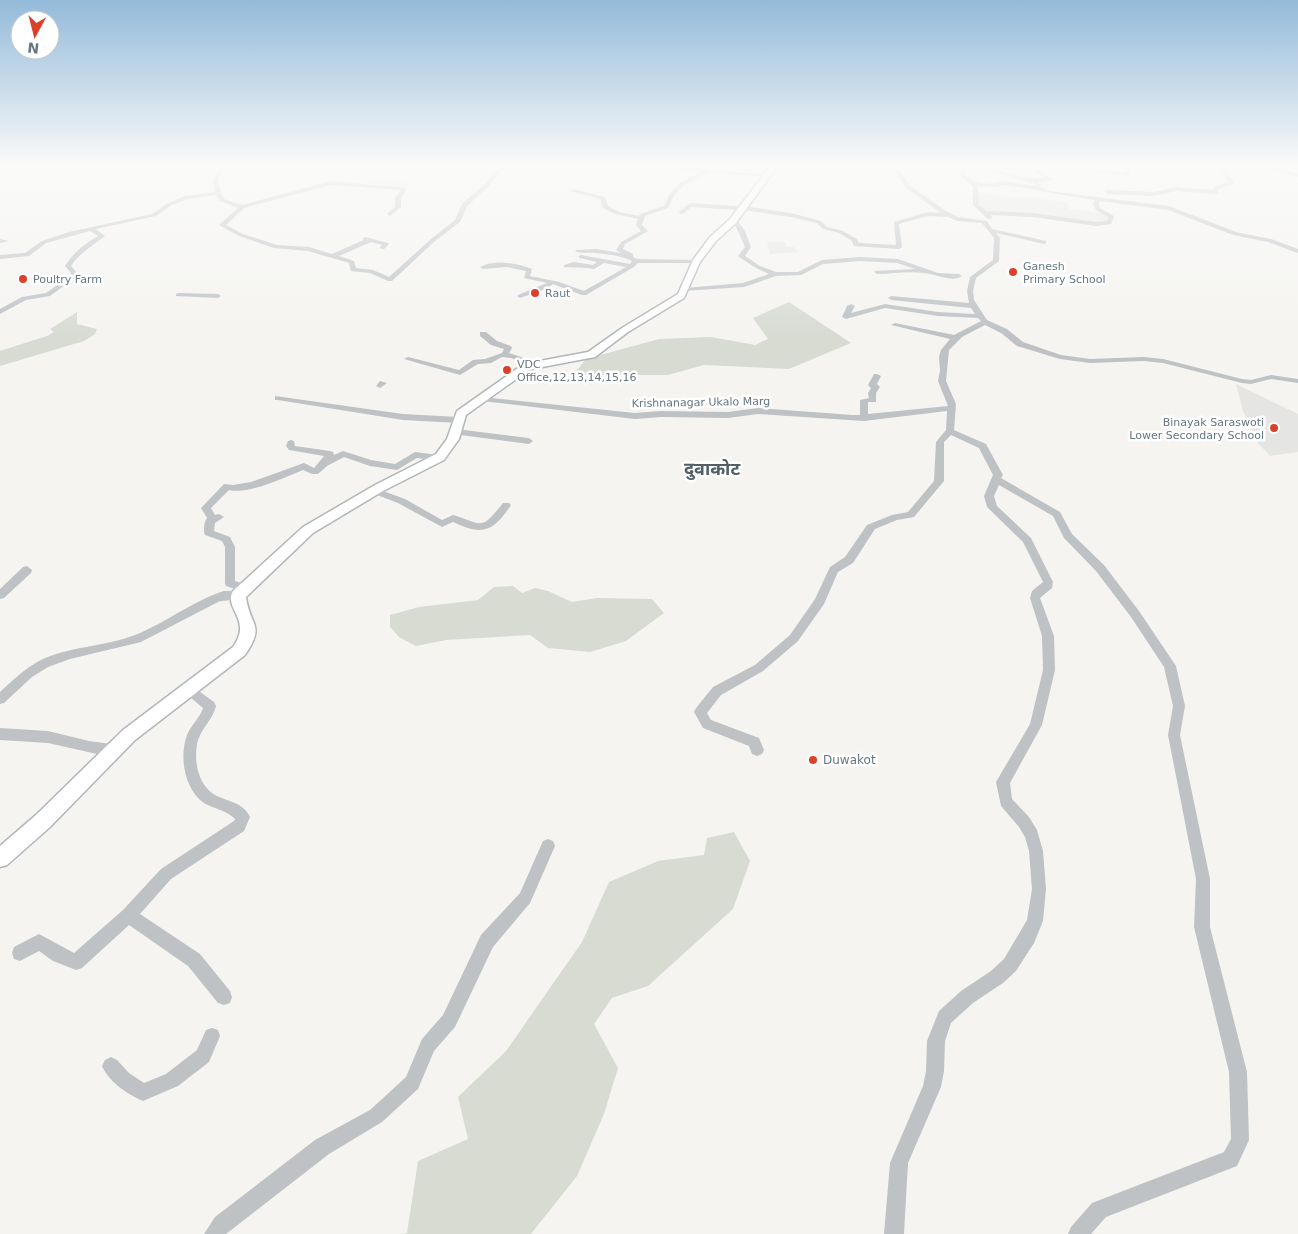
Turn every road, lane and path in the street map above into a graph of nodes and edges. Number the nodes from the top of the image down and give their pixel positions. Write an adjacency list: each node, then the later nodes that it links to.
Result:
1 (733, 221): 22 (main road); 27 (street)
2 (121, 222): 13 (street)
3 (227, 222): 18 (street)
4 (457, 222): 18 (street)
5 (639, 222): 21 (street)
6 (819, 222): 7 (street)
7 (901, 222)
8 (980, 222): 9 (street)
9 (985, 222): 14 (street)
10 (1079, 222): 11 (street)
11 (1109, 222)
12 (1203, 222): 17 (street)
13 (91, 230): 19 (street); 37 (street)
14 (990, 230): 15 (street); 36 (street)
15 (1044, 242)
16 (382, 248): 18 (street)
17 (1298, 251)
18 (333, 256)
19 (0, 257)
20 (602, 261): 21 (street); 21 (street); 23 (street)
21 (632, 261): 22 (street); 29 (street)
22 (696, 262): 30 (main road)
23 (566, 266)
24 (483, 268): 29 (street)
25 (926, 271): 26 (street); 27 (street); 28 (street)
26 (877, 272)
27 (775, 274): 30 (street)
28 (959, 276)
29 (552, 282): 33 (street)
30 (686, 290): 44 (main road)
31 (178, 295): 32 (street)
32 (218, 296)
33 (520, 296)
34 (891, 298): 36 (street)
35 (851, 306): 38 (street)
36 (975, 306): 38 (street)
37 (0, 312)
38 (983, 319): 41 (street); 46 (street)
39 (895, 325): 41 (street)
40 (483, 334): 42 (street)
41 (954, 337): 49 (street)
42 (505, 354): 43 (street); 44 (street)
43 (408, 360)
44 (526, 368): 48 (main road)
45 (877, 376): 50 (street)
46 (1298, 381)
47 (278, 398): 51 (street)
48 (482, 399): 50 (street, Krishnanagar Ukalo Marg); 51 (main road)
49 (950, 408): 50 (street, Krishnanagar Ukalo Marg); 52 (street)
50 (864, 418)
51 (457, 426): 53 (street); 55 (main road)
52 (950, 431): 57 (street); 67 (street)
53 (529, 441)
54 (291, 443): 56 (street)
55 (438, 458): 56 (street); 58 (main road)
56 (324, 464): 61 (street)
57 (997, 480): 75 (street); 77 (street)
58 (375, 491): 59 (street); 61 (main road)
59 (506, 505)
60 (26, 570): 62 (street)
61 (241, 592): 63 (main road); 64 (street)
62 (0, 595)
63 (189, 689): 66 (main road); 70 (street)
64 (0, 699)
65 (0, 734): 66 (street)
66 (114, 750): 69 (main road)
67 (757, 750)
68 (548, 846): 76 (street)
69 (2, 854)
70 (128, 915): 71 (street); 72 (street)
71 (20, 953)
72 (224, 997)
73 (212, 1036): 74 (street)
74 (111, 1066)
75 (896, 1233)
76 (214, 1234)
77 (1078, 1234)

